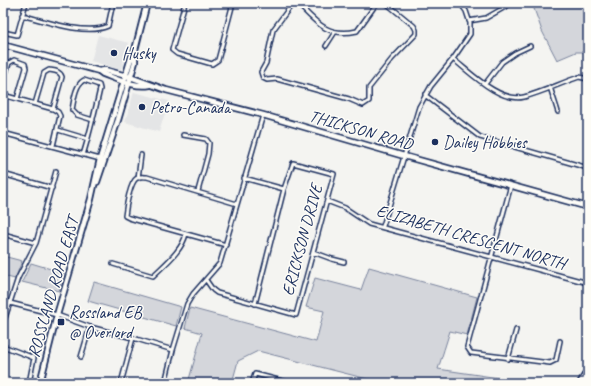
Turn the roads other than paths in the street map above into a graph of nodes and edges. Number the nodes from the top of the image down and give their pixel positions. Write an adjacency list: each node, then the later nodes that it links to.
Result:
1 (26, 3): 12 (street)
2 (113, 3): 12 (street)
3 (147, 3): 21 (main road, ROSSLAND ROAD EAST)
4 (185, 3): 5 (street)
5 (233, 3)
6 (292, 3): 9 (street)
7 (297, 3): 15 (street)
8 (377, 3): 15 (street)
9 (386, 3)
10 (460, 3): 13 (street)
11 (508, 6): 13 (street)
12 (22, 15): 14 (street)
13 (469, 21): 19 (street)
14 (3, 32)
15 (335, 32): 17 (street)
16 (3, 45): 20 (main road, THICKSON ROAD)
17 (326, 46)
18 (530, 46): 25 (street)
19 (453, 59): 25 (street); 29 (street)
20 (99, 71): 21 (main road, THICKSON ROAD); 23 (main road, THICKSON ROAD)
21 (128, 76): 23 (main road, ROSSLAND ROAD EAST); 26 (main road, THICKSON ROAD)
22 (588, 79): 27 (street)
23 (126, 81): 26 (main road, THICKSON ROAD); 44 (main road, ROSSLAND ROAD EAST); 54 (main road, ROSSLAND ROAD EAST)
24 (3, 83): 30 (street)
25 (485, 84): 27 (street)
26 (150, 85): 34 (main road, THICKSON ROAD)
27 (550, 87): 33 (street)
28 (3, 95): 30 (street)
29 (425, 95): 43 (street); 45 (street)
30 (17, 99): 31 (street)
31 (35, 104): 32 (street); 32 (street)
32 (53, 109): 36 (street)
33 (558, 112)
34 (263, 115): 43 (main road, THICKSON ROAD); 49 (street)
35 (93, 120): 35 (street); 39 (street)
36 (58, 130): 39 (street); 40 (street)
37 (3, 134): 40 (street)
38 (183, 135): 53 (street)
39 (88, 138): 41 (street)
40 (53, 146): 41 (street)
41 (83, 155): 44 (street)
42 (141, 155): 48 (street)
43 (404, 156): 50 (main road, THICKSON ROAD); 58 (street)
44 (100, 159): 54 (main road, ROSSLAND ROAD EAST)
45 (588, 168)
46 (56, 171): 51 (street)
47 (3, 174): 51 (street)
48 (138, 178): 53 (street); 60 (street)
49 (244, 178): 52 (street); 56 (street)
50 (511, 185): 57 (main road, THICKSON ROAD); 64 (street)
51 (52, 188): 61 (street)
52 (284, 189): 55 (street, ERICKSON DRIVE); 70 (street, ERICKSON DRIVE)
53 (198, 191): 56 (street)
54 (91, 199): 71 (main road, ROSSLAND ROAD EAST)
55 (327, 201): 58 (street, ELIZABETH CRESCENT NORTH); 63 (street, ERICKSON DRIVE)
56 (237, 204): 62 (street)
57 (588, 207)
58 (383, 226): 64 (street, ELIZABETH CRESCENT NORTH)
59 (3, 234): 61 (street)
60 (186, 234): 62 (street); 66 (street)
61 (36, 243): 69 (street)
62 (226, 245): 67 (street)
63 (313, 252): 65 (street); 70 (street, ERICKSON DRIVE)
64 (492, 257): 68 (street, ELIZABETH CRESCENT NORTH); 80 (street)
65 (344, 262)
66 (113, 264)
67 (206, 280): 70 (street, ERICKSON DRIVE); 78 (street)
68 (588, 283)
69 (10, 303): 71 (street); 72 (street)
70 (255, 304)
71 (58, 315): 73 (street); 83 (main road, ROSSLAND ROAD EAST)
72 (3, 321)
73 (90, 327): 75 (street); 79 (street)
74 (516, 330): 80 (street)
75 (133, 338): 78 (street); 84 (street)
76 (560, 341): 80 (street)
77 (3, 346): 82 (street)
78 (173, 350): 85 (street)
79 (81, 358)
80 (508, 358)
81 (588, 370): 88 (main road)
82 (29, 383)
83 (40, 383)
84 (120, 383)
85 (165, 383)
86 (252, 383): 87 (street)
87 (290, 383)
88 (580, 383)

